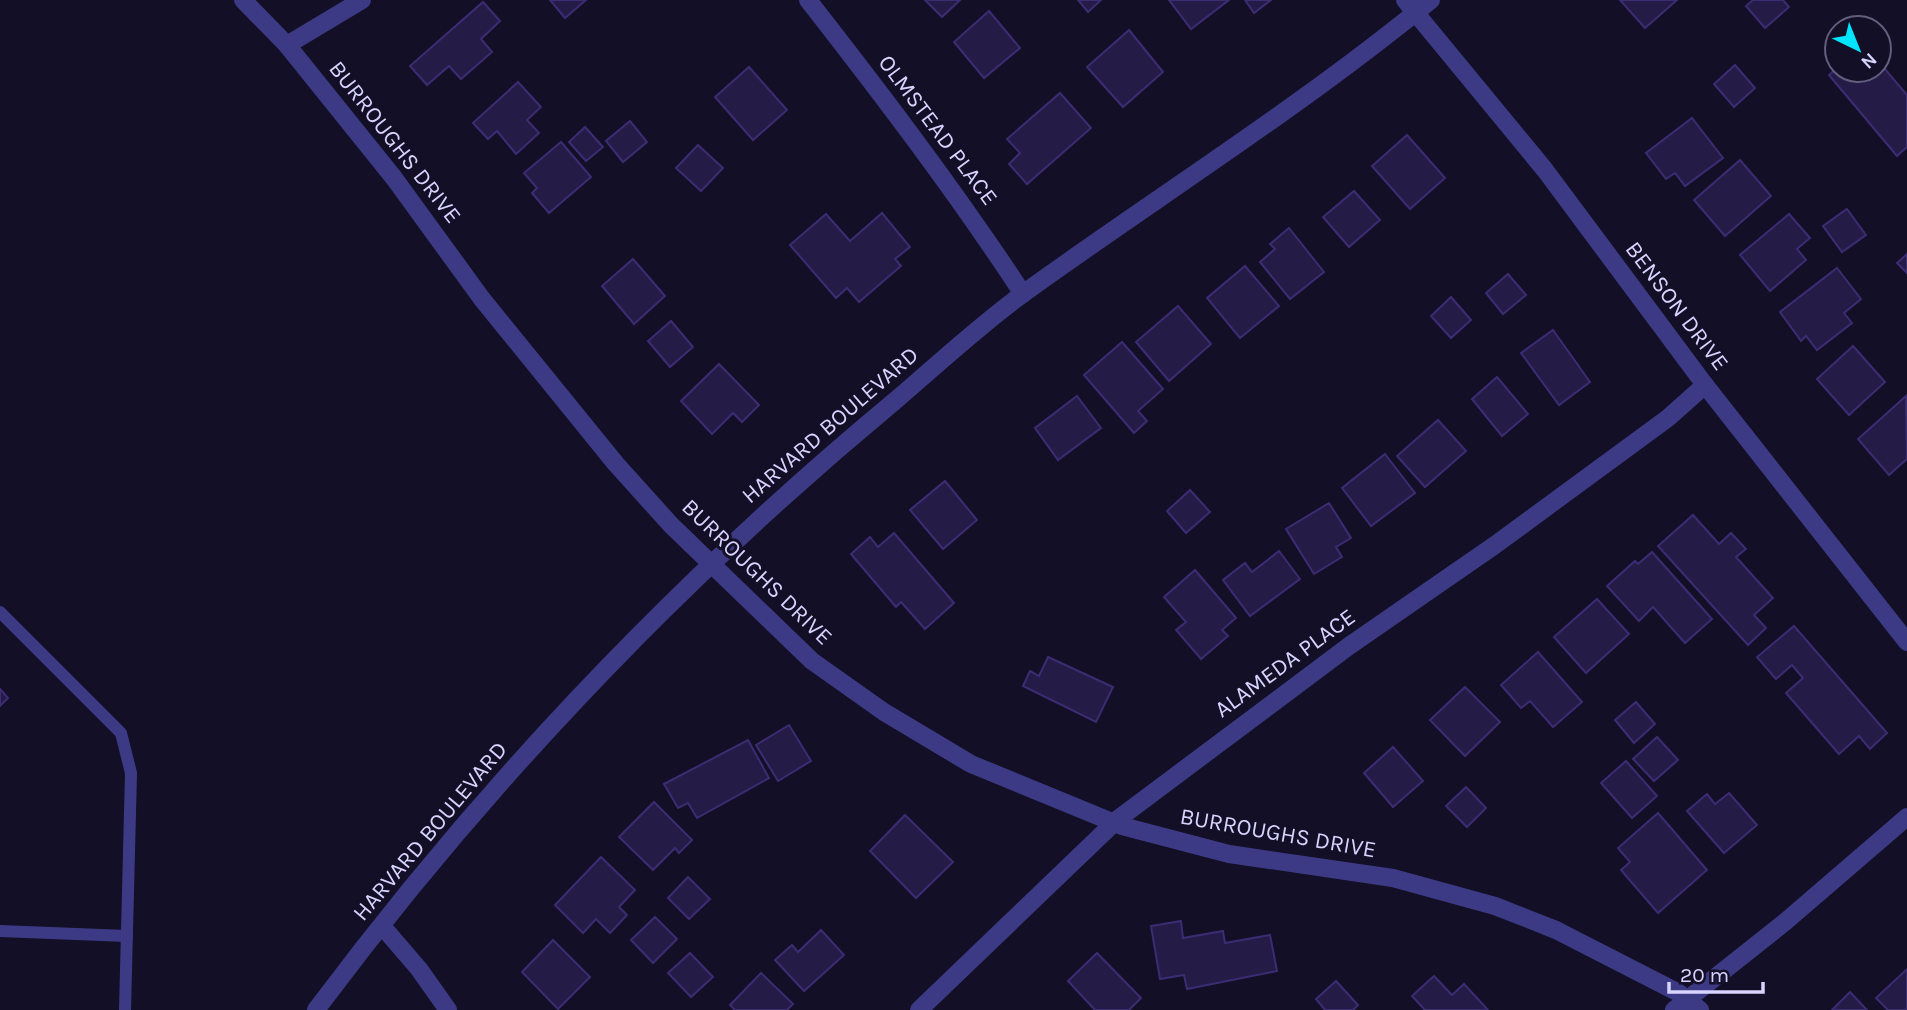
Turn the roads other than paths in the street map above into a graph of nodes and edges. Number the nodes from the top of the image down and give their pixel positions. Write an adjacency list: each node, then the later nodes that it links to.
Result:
1 (243, 0): 6 (street, BURROUGHS DRIVE)
2 (362, 0): 6 (street)
3 (808, 0): 7 (street, OLMSTEAD PLACE)
4 (1432, 0): 5 (street, HARVARD BOULEVARD)
5 (1410, 6): 7 (street, HARVARD BOULEVARD); 8 (street, BENSON DRIVE)
6 (287, 45): 9 (street, BURROUGHS DRIVE)
7 (1023, 294): 9 (street, HARVARD BOULEVARD)
8 (1705, 385): 11 (street, BENSON DRIVE); 13 (street, ALAMEDA PLACE)
9 (711, 565): 13 (street, BURROUGHS DRIVE); 14 (street, HARVARD BOULEVARD)
10 (0, 612): 16 (lane)
11 (1907, 642)
12 (1907, 817): 17 (street)
13 (1113, 823): 17 (street, BURROUGHS DRIVE); 21 (street, ALAMEDA PLACE)
14 (382, 926): 19 (street, HARVARD BOULEVARD); 20 (street)
15 (0, 931): 16 (lane)
16 (127, 936): 18 (lane)
17 (1687, 1007)
18 (125, 1010)
19 (316, 1010)
20 (448, 1010)
21 (919, 1010)

